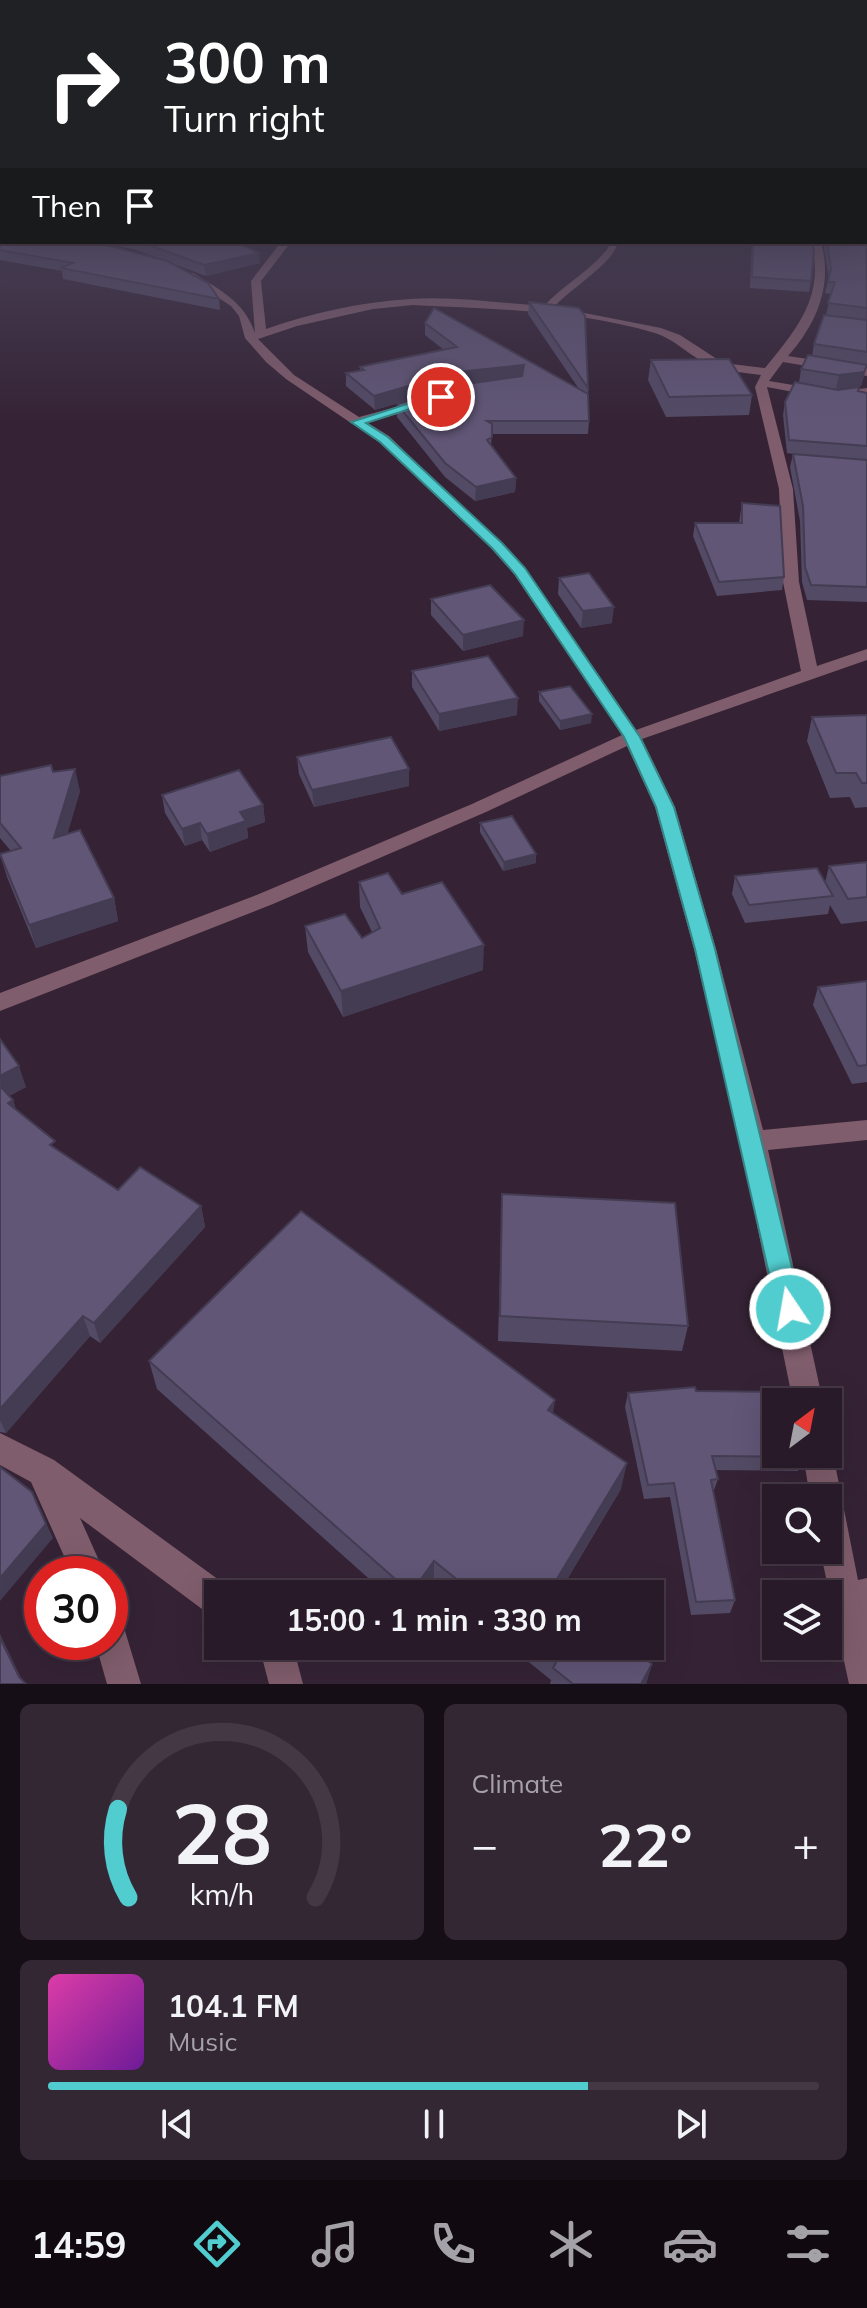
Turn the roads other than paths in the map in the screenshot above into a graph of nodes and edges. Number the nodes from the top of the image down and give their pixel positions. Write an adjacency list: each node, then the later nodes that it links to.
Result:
1 (268, 266): 8 (street)
2 (595, 266): 5 (street)
3 (820, 266): 6 (street)
4 (172, 267): 8 (street)
5 (547, 309): 8 (street); 11 (street)
6 (806, 319): 7 (street); 9 (street)
7 (821, 321)
8 (256, 336): 14 (street)
9 (779, 358): 10 (street); 11 (street)
10 (867, 372)
11 (764, 378): 12 (street); 16 (street)
12 (867, 392)
13 (436, 398): 14 (street)
14 (357, 422): 17 (street)
15 (867, 654): 16 (street)
16 (810, 673): 17 (street)
17 (632, 737): 18 (street); 20 (street)
18 (0, 1002)
19 (867, 1130): 20 (street)
20 (753, 1141): 21 (street)
21 (805, 1388)
22 (0, 1448): 23 (street)
23 (43, 1471): 25 (street); 26 (street)
24 (842, 1552): 27 (street)
25 (81, 1556)
26 (204, 1590)
27 (856, 1596): 32 (street)
28 (117, 1660): 30 (street)
29 (280, 1660): 31 (street)
30 (124, 1684)
31 (286, 1684)
32 (866, 1684)

